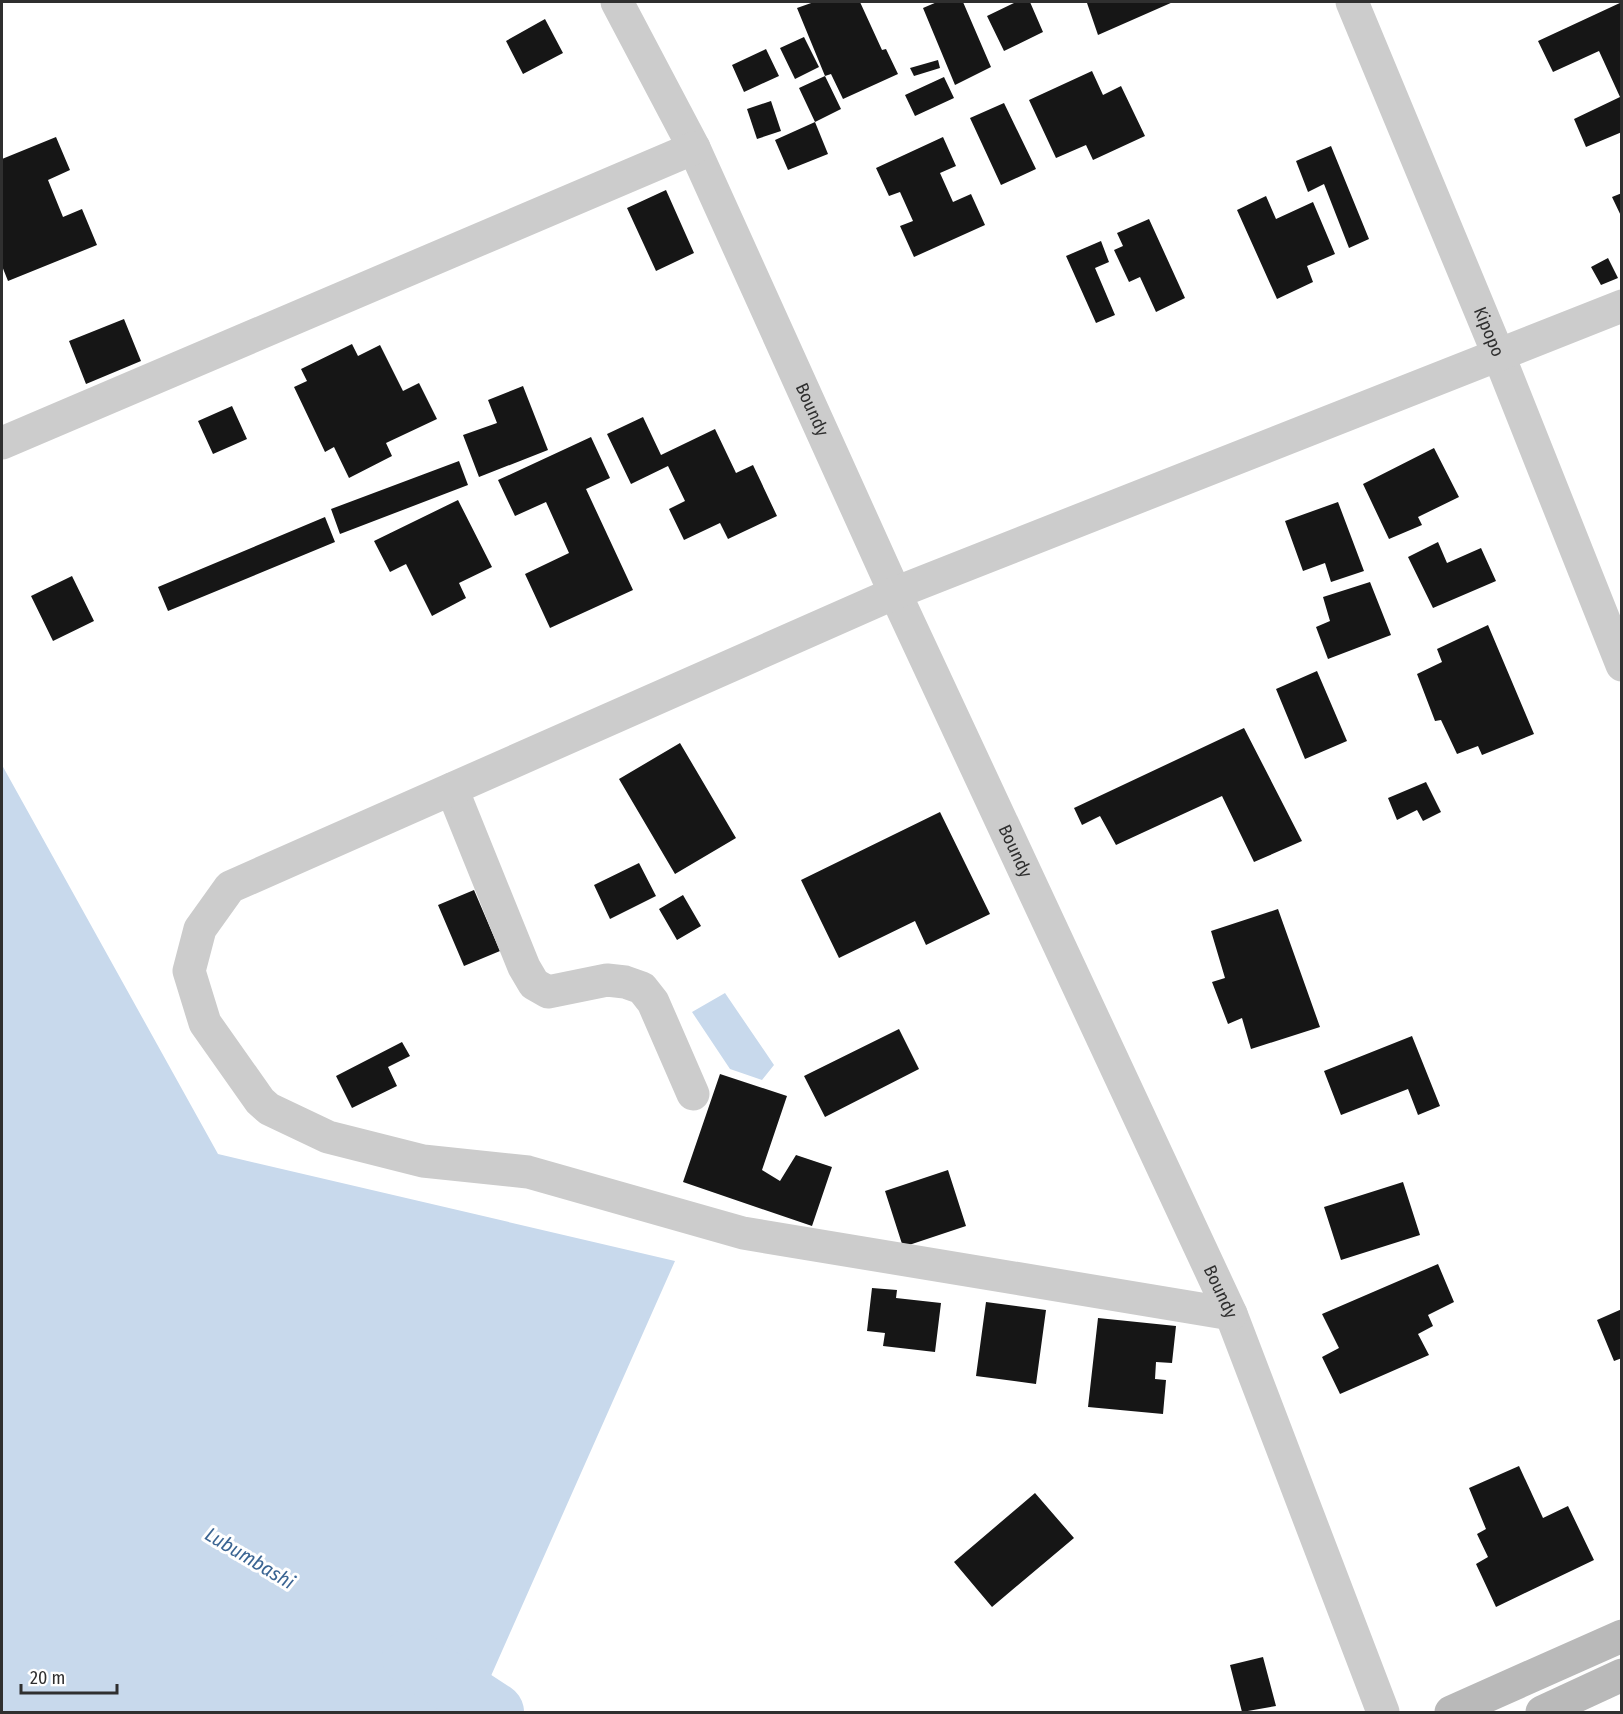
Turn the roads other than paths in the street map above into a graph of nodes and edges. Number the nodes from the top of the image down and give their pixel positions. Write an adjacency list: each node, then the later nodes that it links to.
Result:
1 (617, 2): 3 (street, Boundy)
2 (1352, 2): 5 (street, Kipopo)
3 (694, 148): 6 (street); 7 (street, Boundy)
4 (1622, 306): 5 (street)
5 (1499, 356): 7 (street); 8 (street, Kipopo)
6 (2, 443)
7 (895, 593): 9 (street); 11 (street, Boundy)
8 (1622, 665)
9 (452, 789): 10 (street); 11 (street)
10 (693, 1094)
11 (1231, 1314): 14 (street, Boundy)
12 (1622, 1636): 15 (main road)
13 (1622, 1675): 16 (main road)
14 (1383, 1713)
15 (1451, 1713)
16 (1542, 1713)

